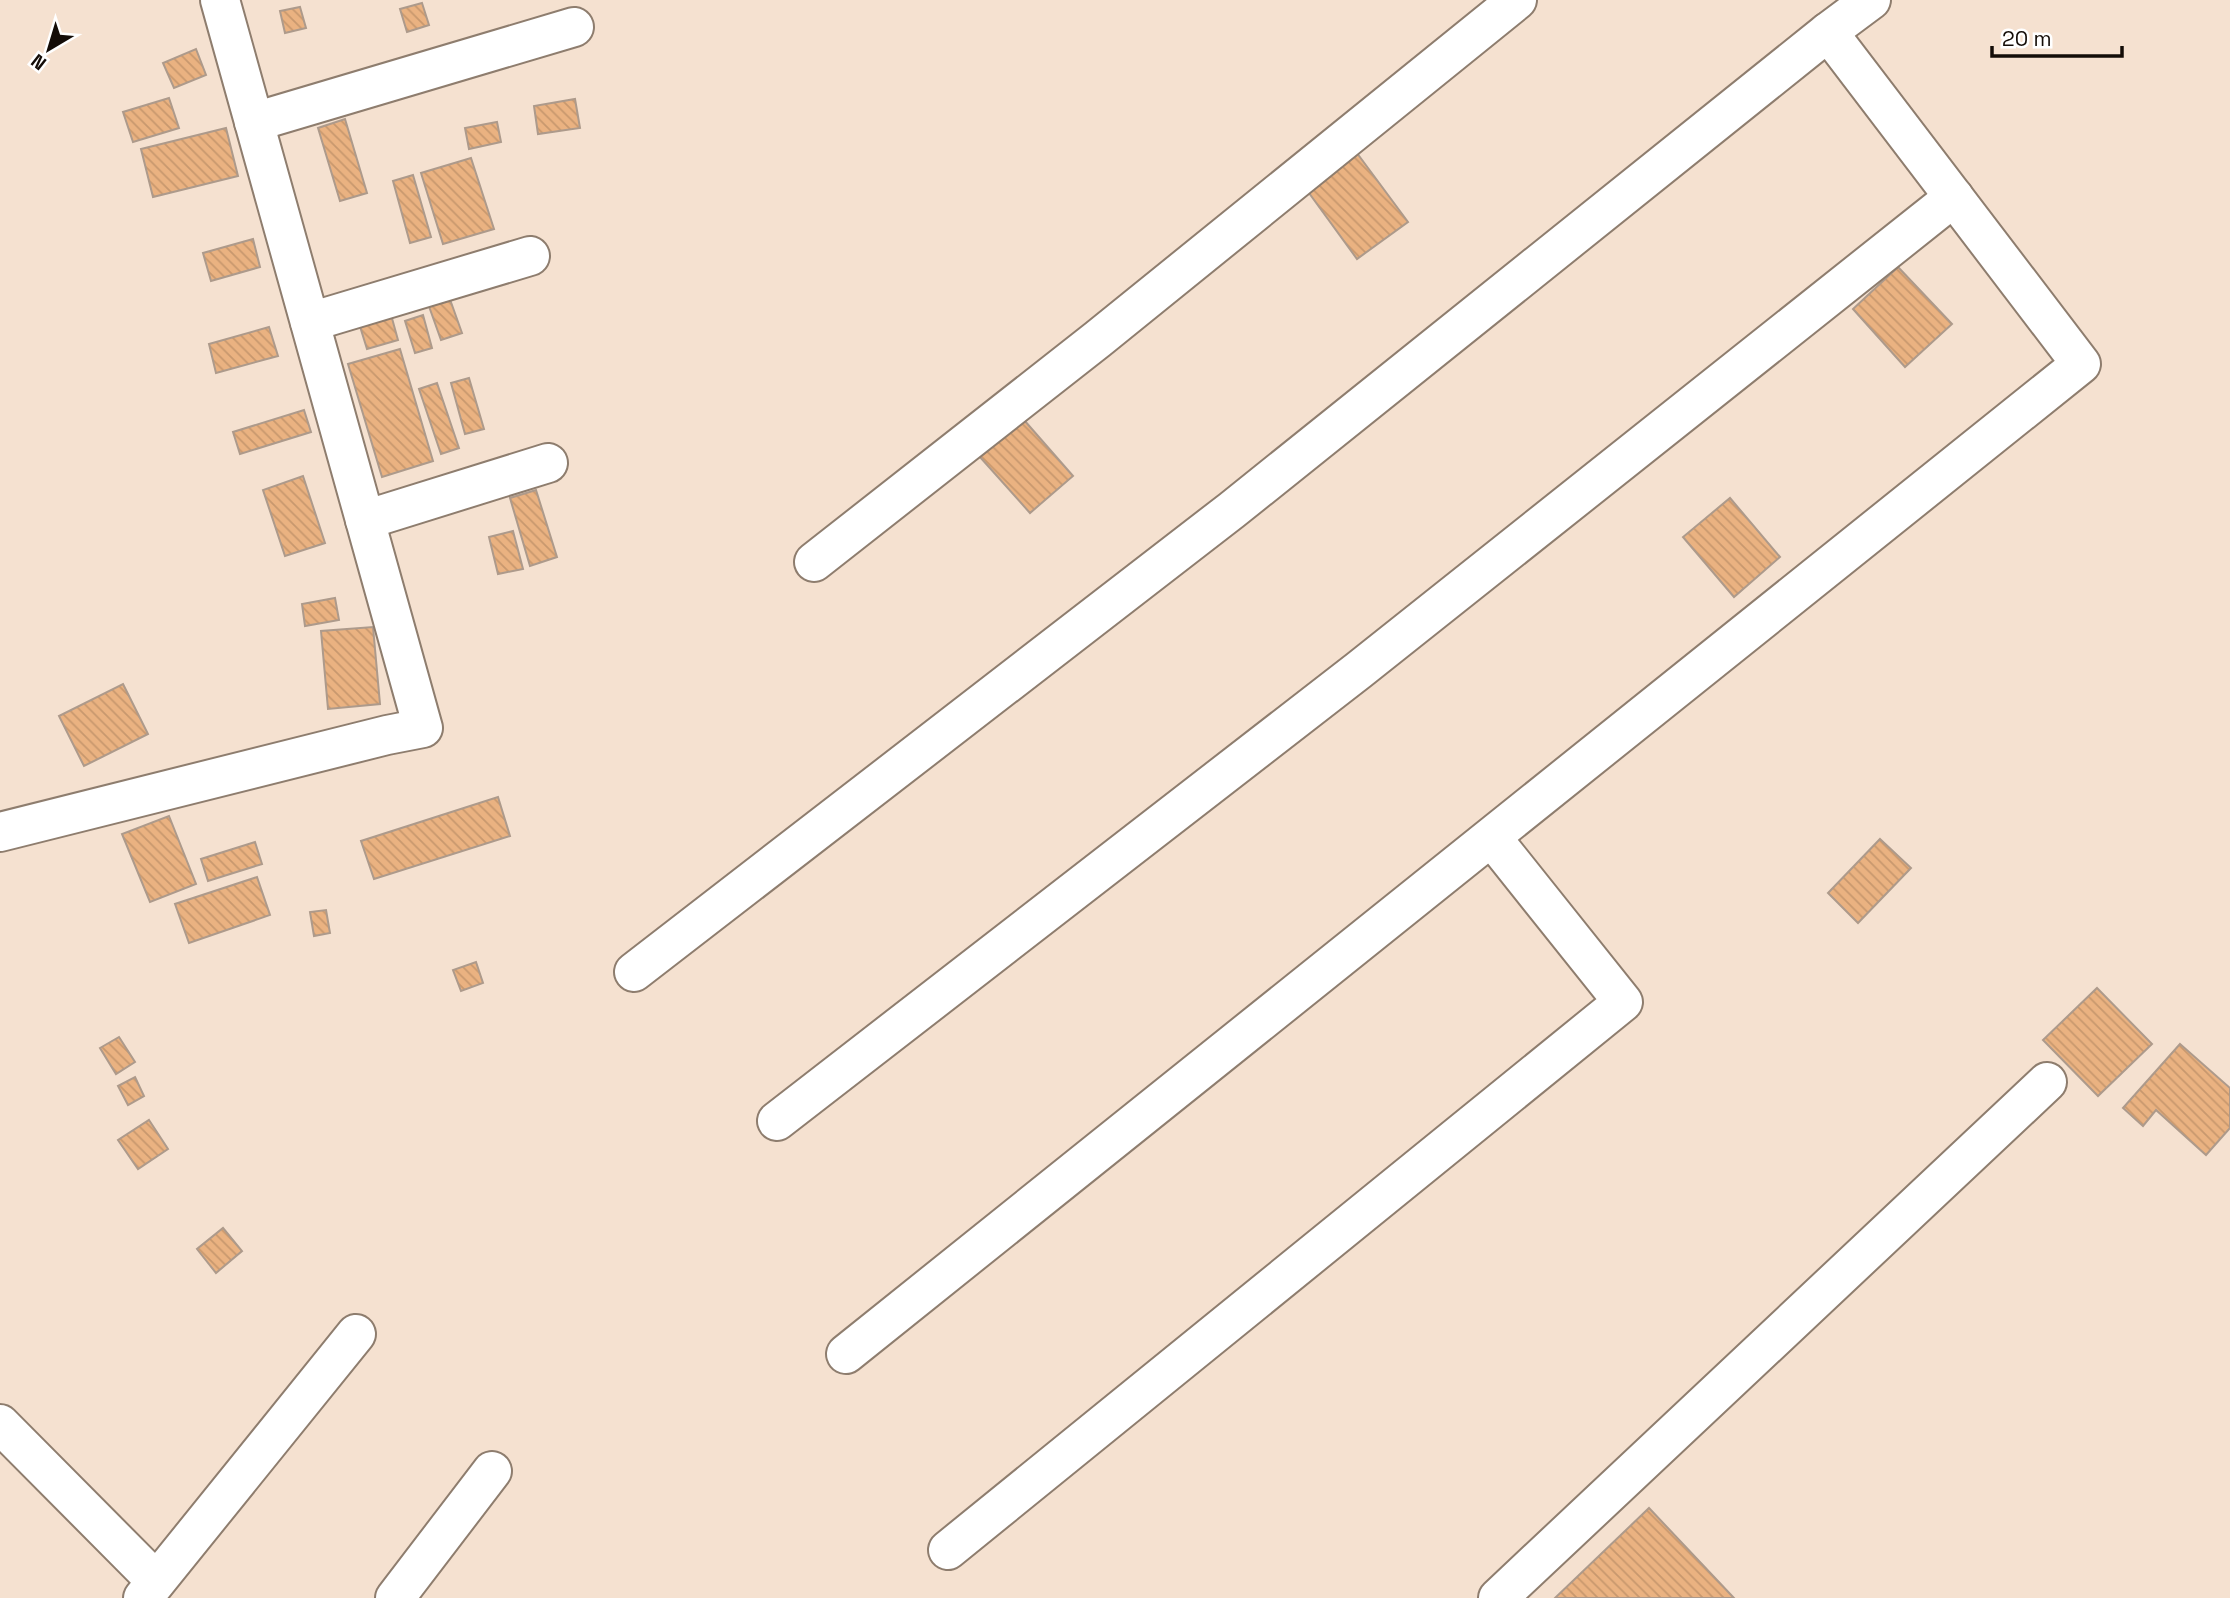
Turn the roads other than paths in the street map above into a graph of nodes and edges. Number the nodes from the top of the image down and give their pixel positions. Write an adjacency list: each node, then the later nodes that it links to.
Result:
1 (220, 0): 6 (street)
2 (1517, 0): 12 (street)
3 (1871, 0): 5 (street)
4 (574, 27): 6 (street)
5 (1828, 32): 7 (street); 15 (street)
6 (254, 122): 9 (street)
7 (1954, 197): 14 (street); 17 (street)
8 (530, 256): 9 (street)
9 (310, 322): 11 (street)
10 (548, 463): 11 (street)
11 (365, 520): 13 (street)
12 (814, 562)
13 (0, 832)
14 (1492, 838): 19 (street); 22 (street)
15 (635, 972)
16 (2047, 1082): 25 (street)
17 (778, 1121)
18 (356, 1334): 23 (street)
19 (846, 1353)
20 (0, 1424): 23 (street)
21 (492, 1471): 24 (street)
22 (948, 1550)
23 (149, 1589)
24 (396, 1598)
25 (1498, 1598)

